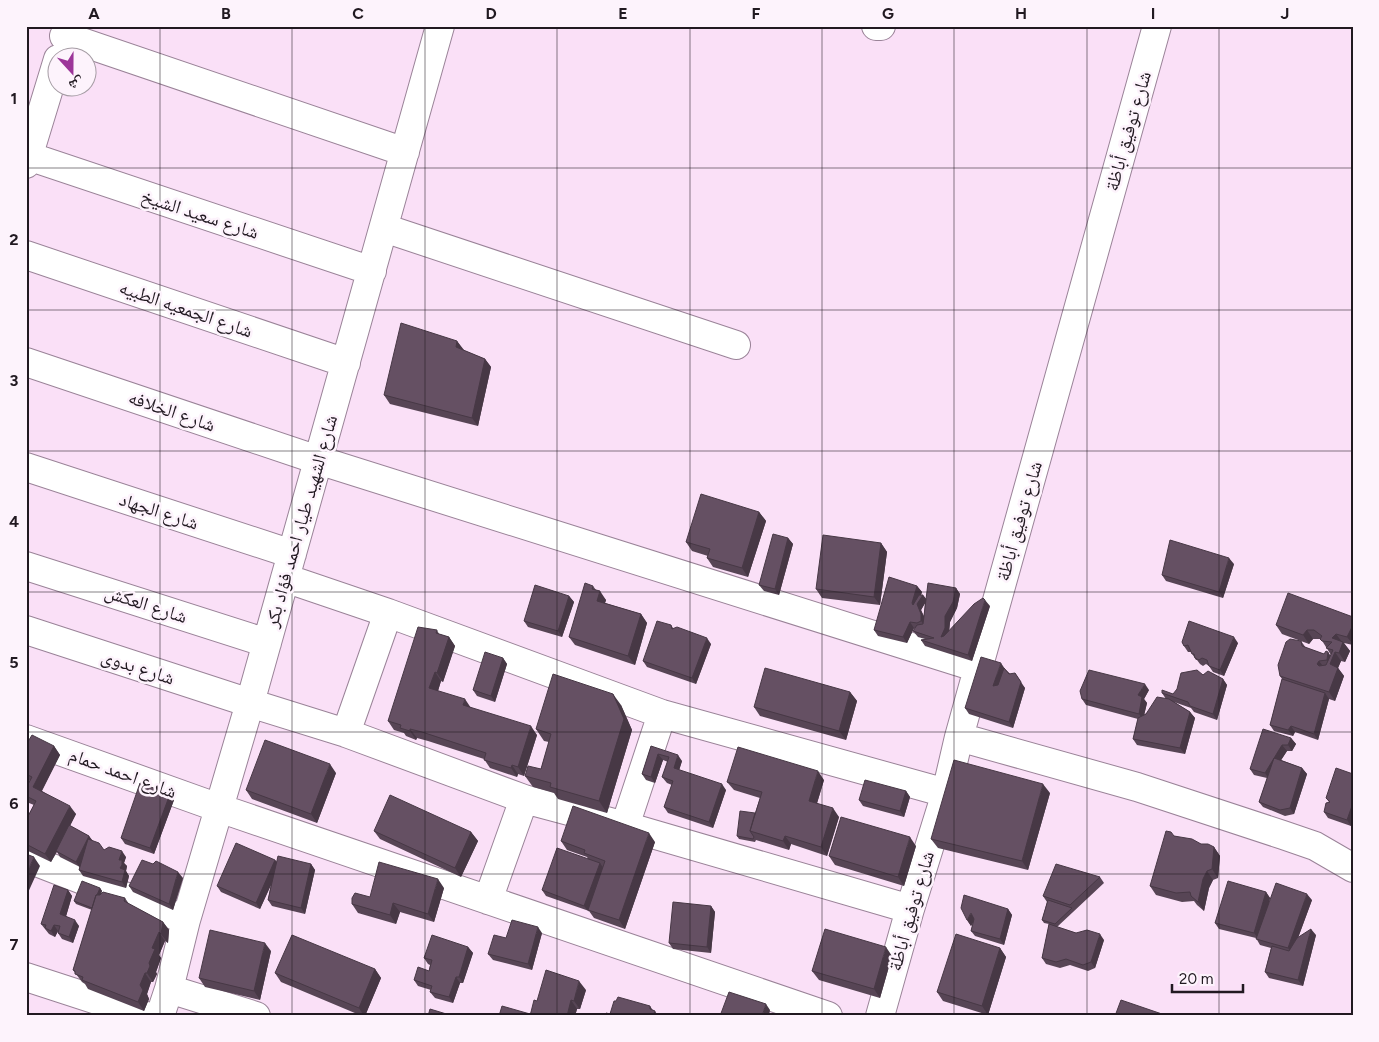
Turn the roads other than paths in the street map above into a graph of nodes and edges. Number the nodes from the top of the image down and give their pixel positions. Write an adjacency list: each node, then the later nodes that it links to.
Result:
1 (439, 26): 6 (street, شارع الشهيد طيار احمد فؤاد بكر)
2 (876, 26): 3 (street)
3 (881, 26)
4 (1157, 26): 21 (street, شارع توفيق أباظة)
5 (62, 45): 6 (street); 7 (street)
6 (405, 152): 8 (street, شارع الشهيد طيار احمد فؤاد بكر)
7 (27, 160): 10 (street, شارع سعيد الشيخ)
8 (384, 228): 10 (street, شارع الشهيد طيار احمد فؤاد بكر); 11 (street)
9 (26, 254): 13 (street, شارع الجمعيه الطبيه)
10 (372, 271): 13 (street, شارع الشهيد طيار احمد فؤاد بكر)
11 (736, 345)
12 (26, 362): 14 (street, شارع الخلافه)
13 (346, 363): 14 (street, شارع الشهيد طيار احمد فؤاد بكر)
14 (318, 460): 17 (street, شارع الشهيد طيار احمد فؤاد بكر); 21 (street, شارع الخلافه)
15 (26, 467): 17 (street, شارع الجهاد)
16 (26, 566): 20 (street, شارع العكش)
17 (288, 566): 18 (street, شارع الجهاد); 20 (street, شارع الشهيد طيار احمد فؤاد بكر)
18 (388, 613): 23 (street, شارع الجهاد); 24 (street)
19 (26, 630): 22 (street, شارع بدوى)
20 (267, 643): 22 (street, شارع الشهيد طيار احمد فؤاد بكر)
21 (978, 668): 25 (street, شارع توفيق أباظة)
22 (250, 704): 24 (street, شارع بدوى); 29 (street, شارع الشهيد طيار احمد فؤاد بكر)
23 (662, 714): 27 (street, شارع الجهاد); 30 (street)
24 (346, 733): 28 (street, شارع بدوى)
25 (958, 737): 27 (street, شارع توفيق أباظة); 32 (street)
26 (26, 739): 29 (street, شارع احمد حمام)
27 (946, 793): 34 (street, شارع توفيق أباظة)
28 (524, 799): 30 (street, شارع بدوى); 33 (street)
29 (219, 808): 33 (street, شارع احمد حمام); 35 (street, شارع الشهيد طيار احمد فؤاد بكر)
30 (626, 826): 34 (street, شارع بدوى)
31 (26, 858): 35 (street)
32 (1353, 868)
33 (488, 900): 41 (street, شارع احمد حمام)
34 (910, 909): 42 (street, شارع توفيق أباظة)
35 (186, 920): 37 (street, شارع الشهيد طيار احمد فؤاد بكر)
36 (26, 977): 38 (street)
37 (169, 989): 39 (street, شارع الشهيد طيار احمد فؤاد بكر); 40 (street)
38 (146, 1016)
39 (160, 1016)
40 (256, 1016)
41 (828, 1016)
42 (880, 1016)

